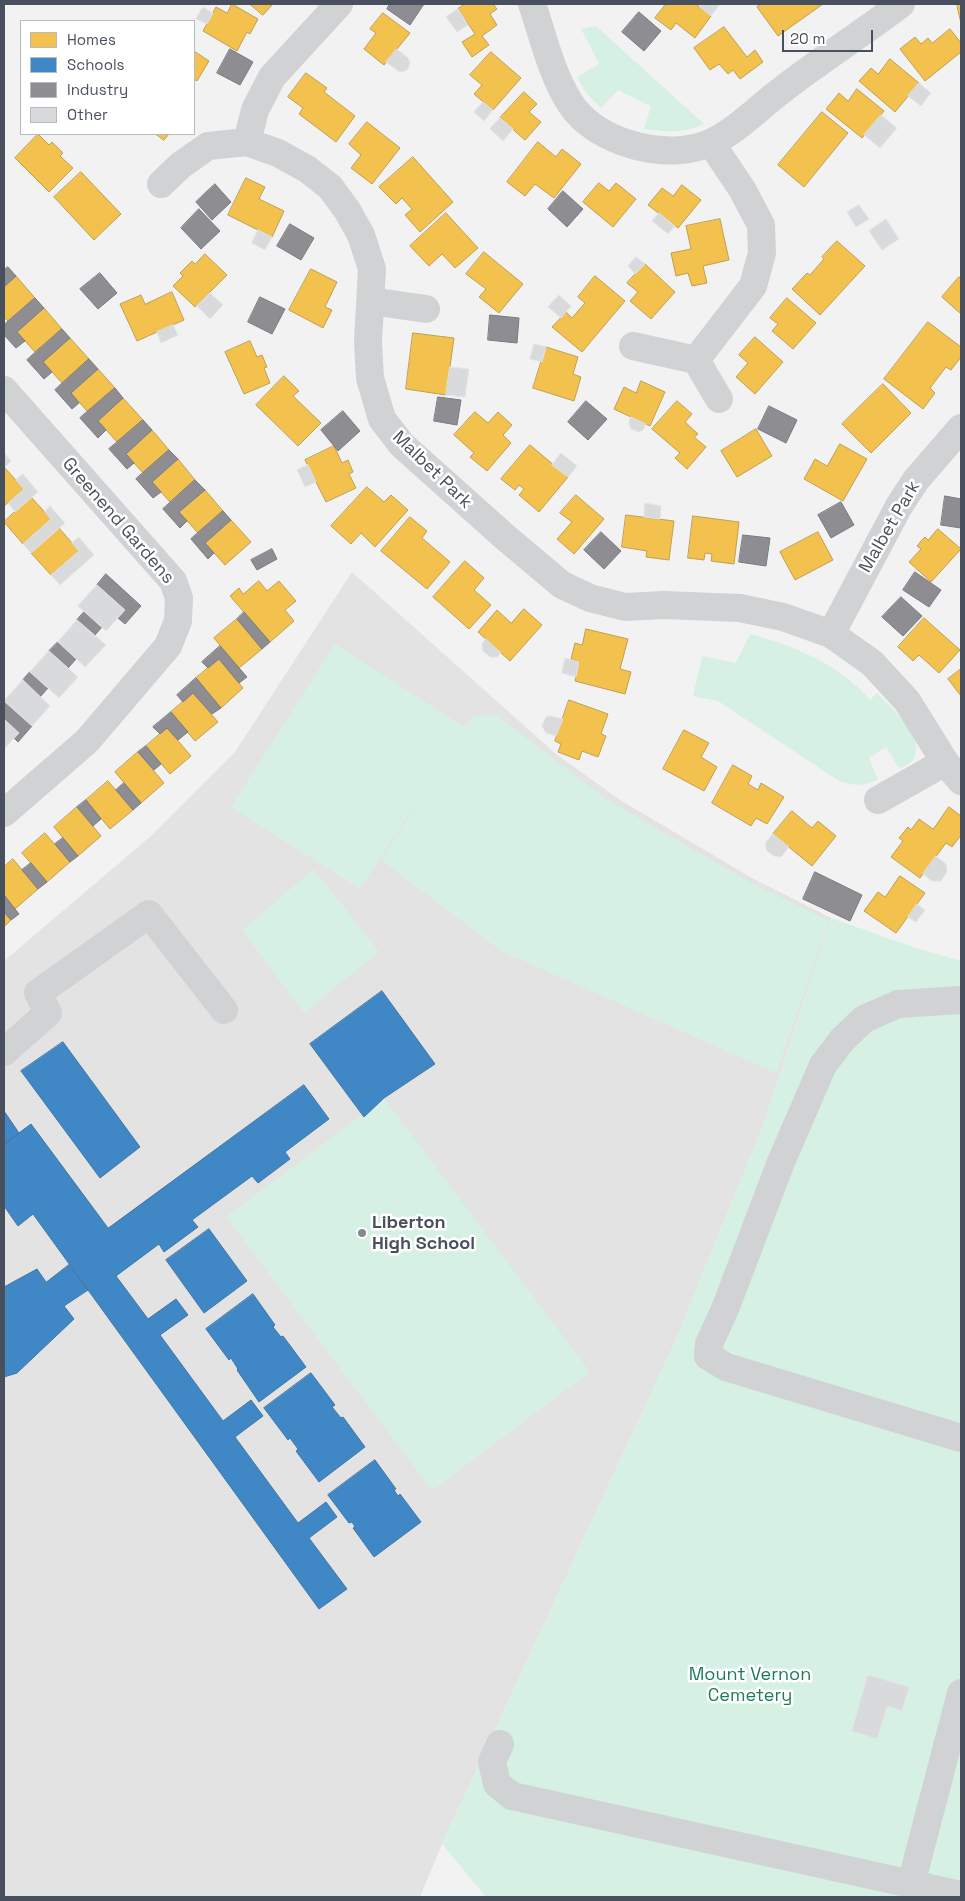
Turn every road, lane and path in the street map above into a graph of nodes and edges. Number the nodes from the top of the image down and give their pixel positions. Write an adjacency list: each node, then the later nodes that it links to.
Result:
1 (339, 4): 4 (street)
2 (532, 4): 5 (street)
3 (901, 4): 5 (street)
4 (247, 142): 6 (street, Malbet Park); 7 (street, Malbet Park)
5 (711, 143): 10 (street)
6 (162, 184)
7 (371, 301): 8 (street); 14 (street, Malbet Park)
8 (426, 309)
9 (633, 346): 10 (street)
10 (696, 360): 12 (street)
11 (4, 390): 17 (street, Greenend Gardens)
12 (718, 399)
13 (961, 428): 14 (street, Malbet Park)
14 (831, 634): 15 (street, Malbet Park)
15 (953, 771): 16 (street)
16 (878, 800)
17 (4, 813)
18 (961, 1000): 21 (street)
19 (224, 1010): 20 (street)
20 (4, 1052)
21 (961, 1438)
22 (961, 1693): 24 (street)
23 (500, 1744): 24 (street)
24 (911, 1884): 25 (street)
25 (961, 1895)

